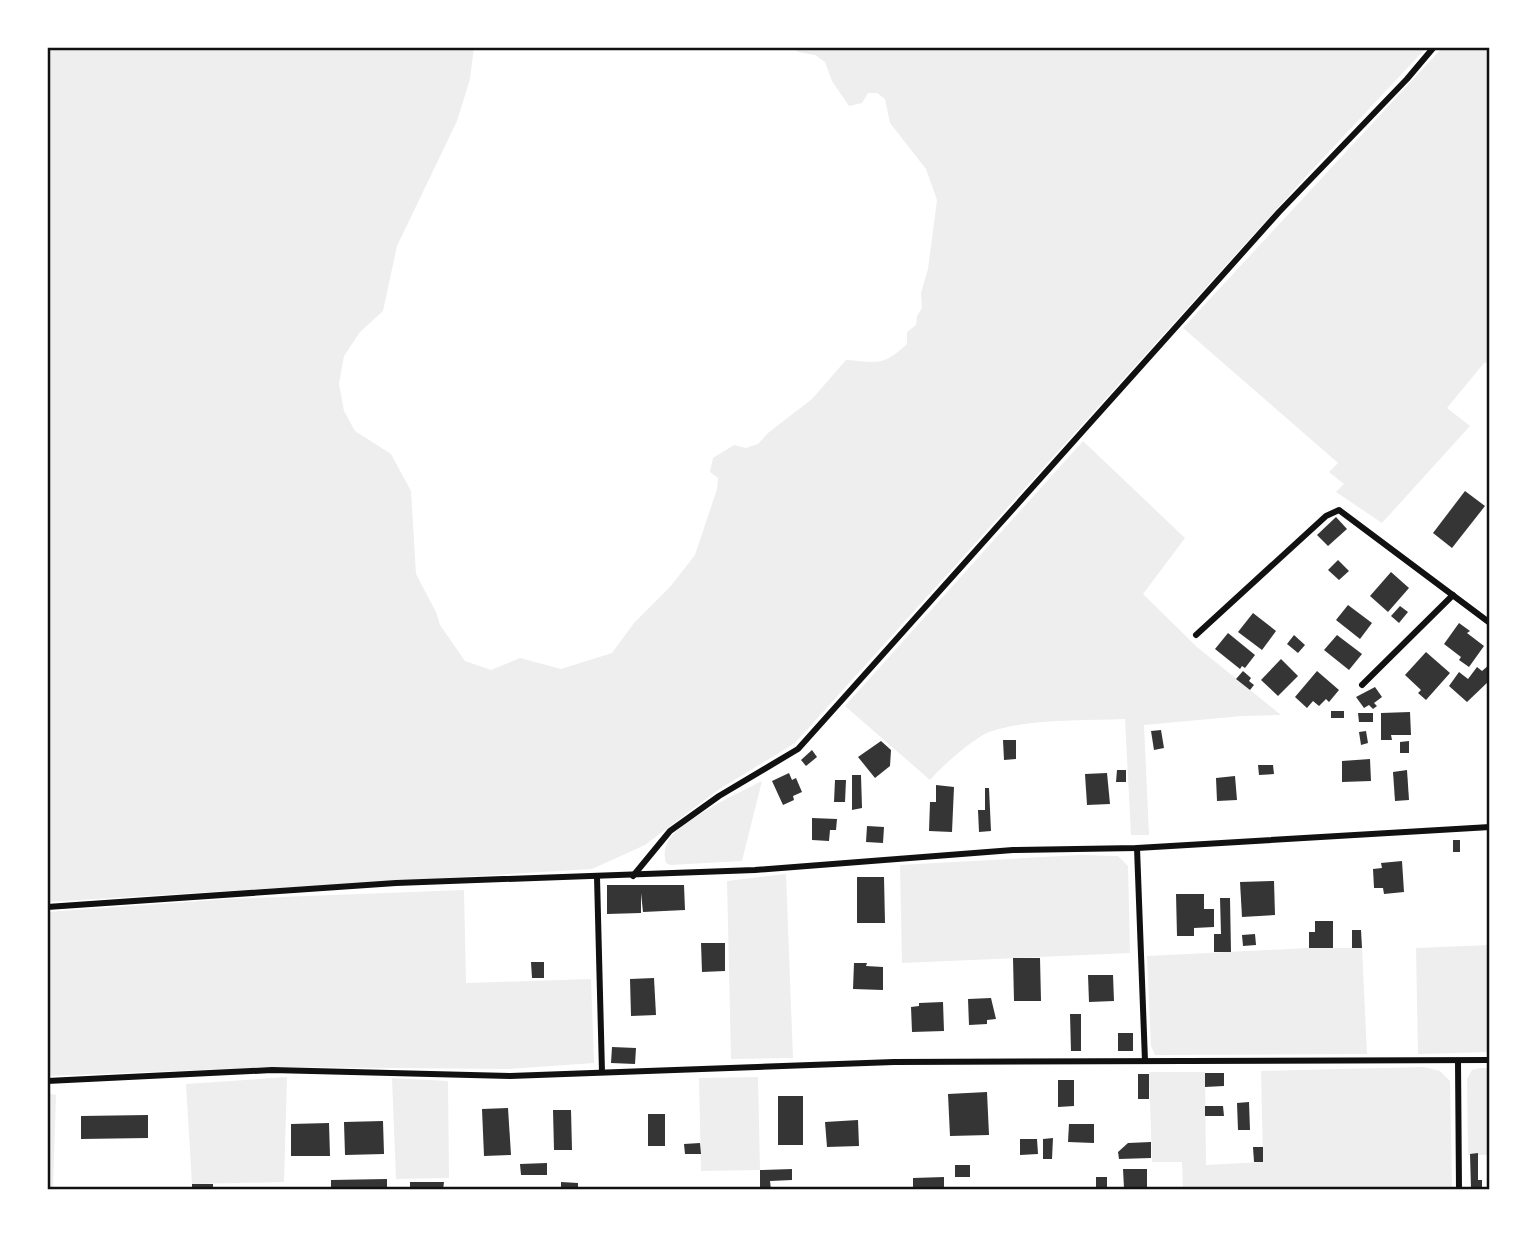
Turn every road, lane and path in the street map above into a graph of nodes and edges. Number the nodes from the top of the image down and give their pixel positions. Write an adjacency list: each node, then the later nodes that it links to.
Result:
1 (1434, 47): 8 (street)
2 (1453, 594): 3 (street); 4 (street); 5 (street)
3 (1490, 623)
4 (1196, 635)
5 (1362, 685)
6 (1490, 827): 7 (street)
7 (1137, 848): 8 (street); 12 (street)
8 (632, 876): 9 (street)
9 (597, 877): 10 (street); 14 (street)
10 (47, 907)
11 (1490, 1060): 13 (street)
12 (1145, 1061): 13 (street); 14 (street)
13 (1458, 1061): 16 (street)
14 (602, 1072): 15 (street)
15 (47, 1081)
16 (1459, 1190)

